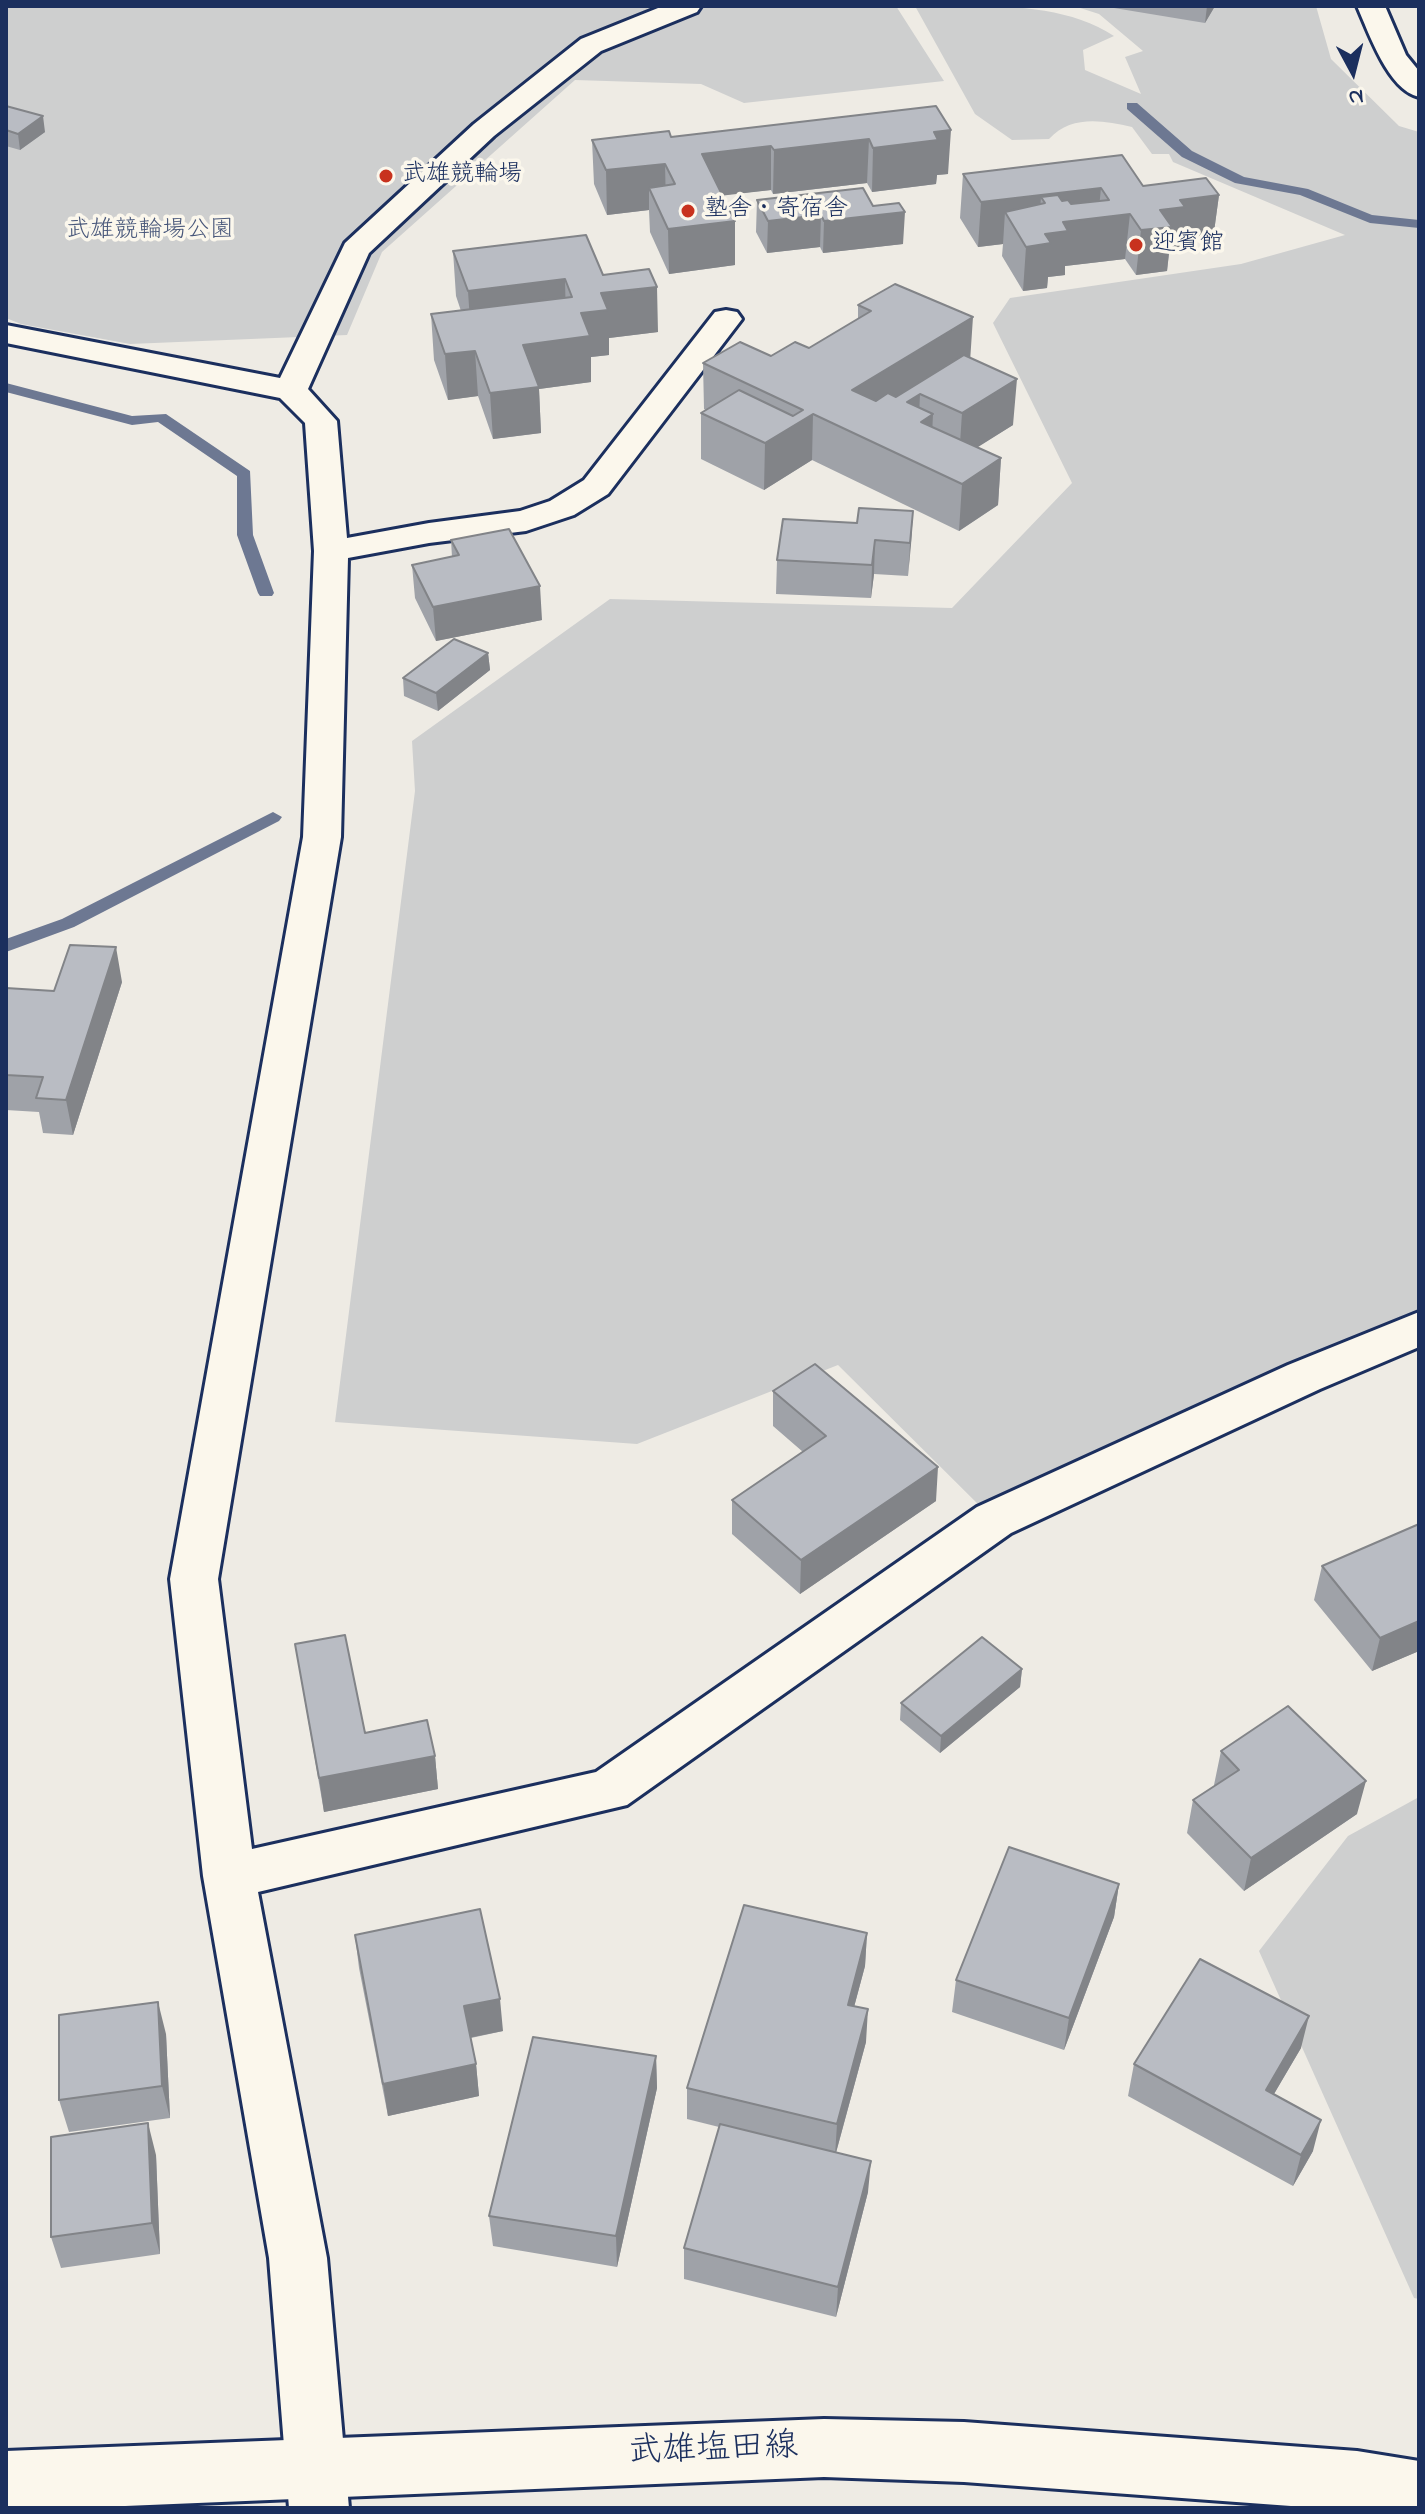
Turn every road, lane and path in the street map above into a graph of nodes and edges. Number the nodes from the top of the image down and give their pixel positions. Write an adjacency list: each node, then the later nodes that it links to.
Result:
1 (687, 6): 6 (street)
2 (1371, 6): 3 (street)
3 (1419, 89)
4 (726, 319): 7 (street)
5 (6, 334): 6 (street)
6 (291, 390): 7 (street)
7 (331, 551): 9 (street)
8 (1419, 1329): 9 (street)
9 (229, 1876): 11 (street)
10 (6, 2481): 11 (street, 武雄塩田線)
11 (318, 2489): 12 (street, 武雄塩田線)
12 (1419, 2491)

